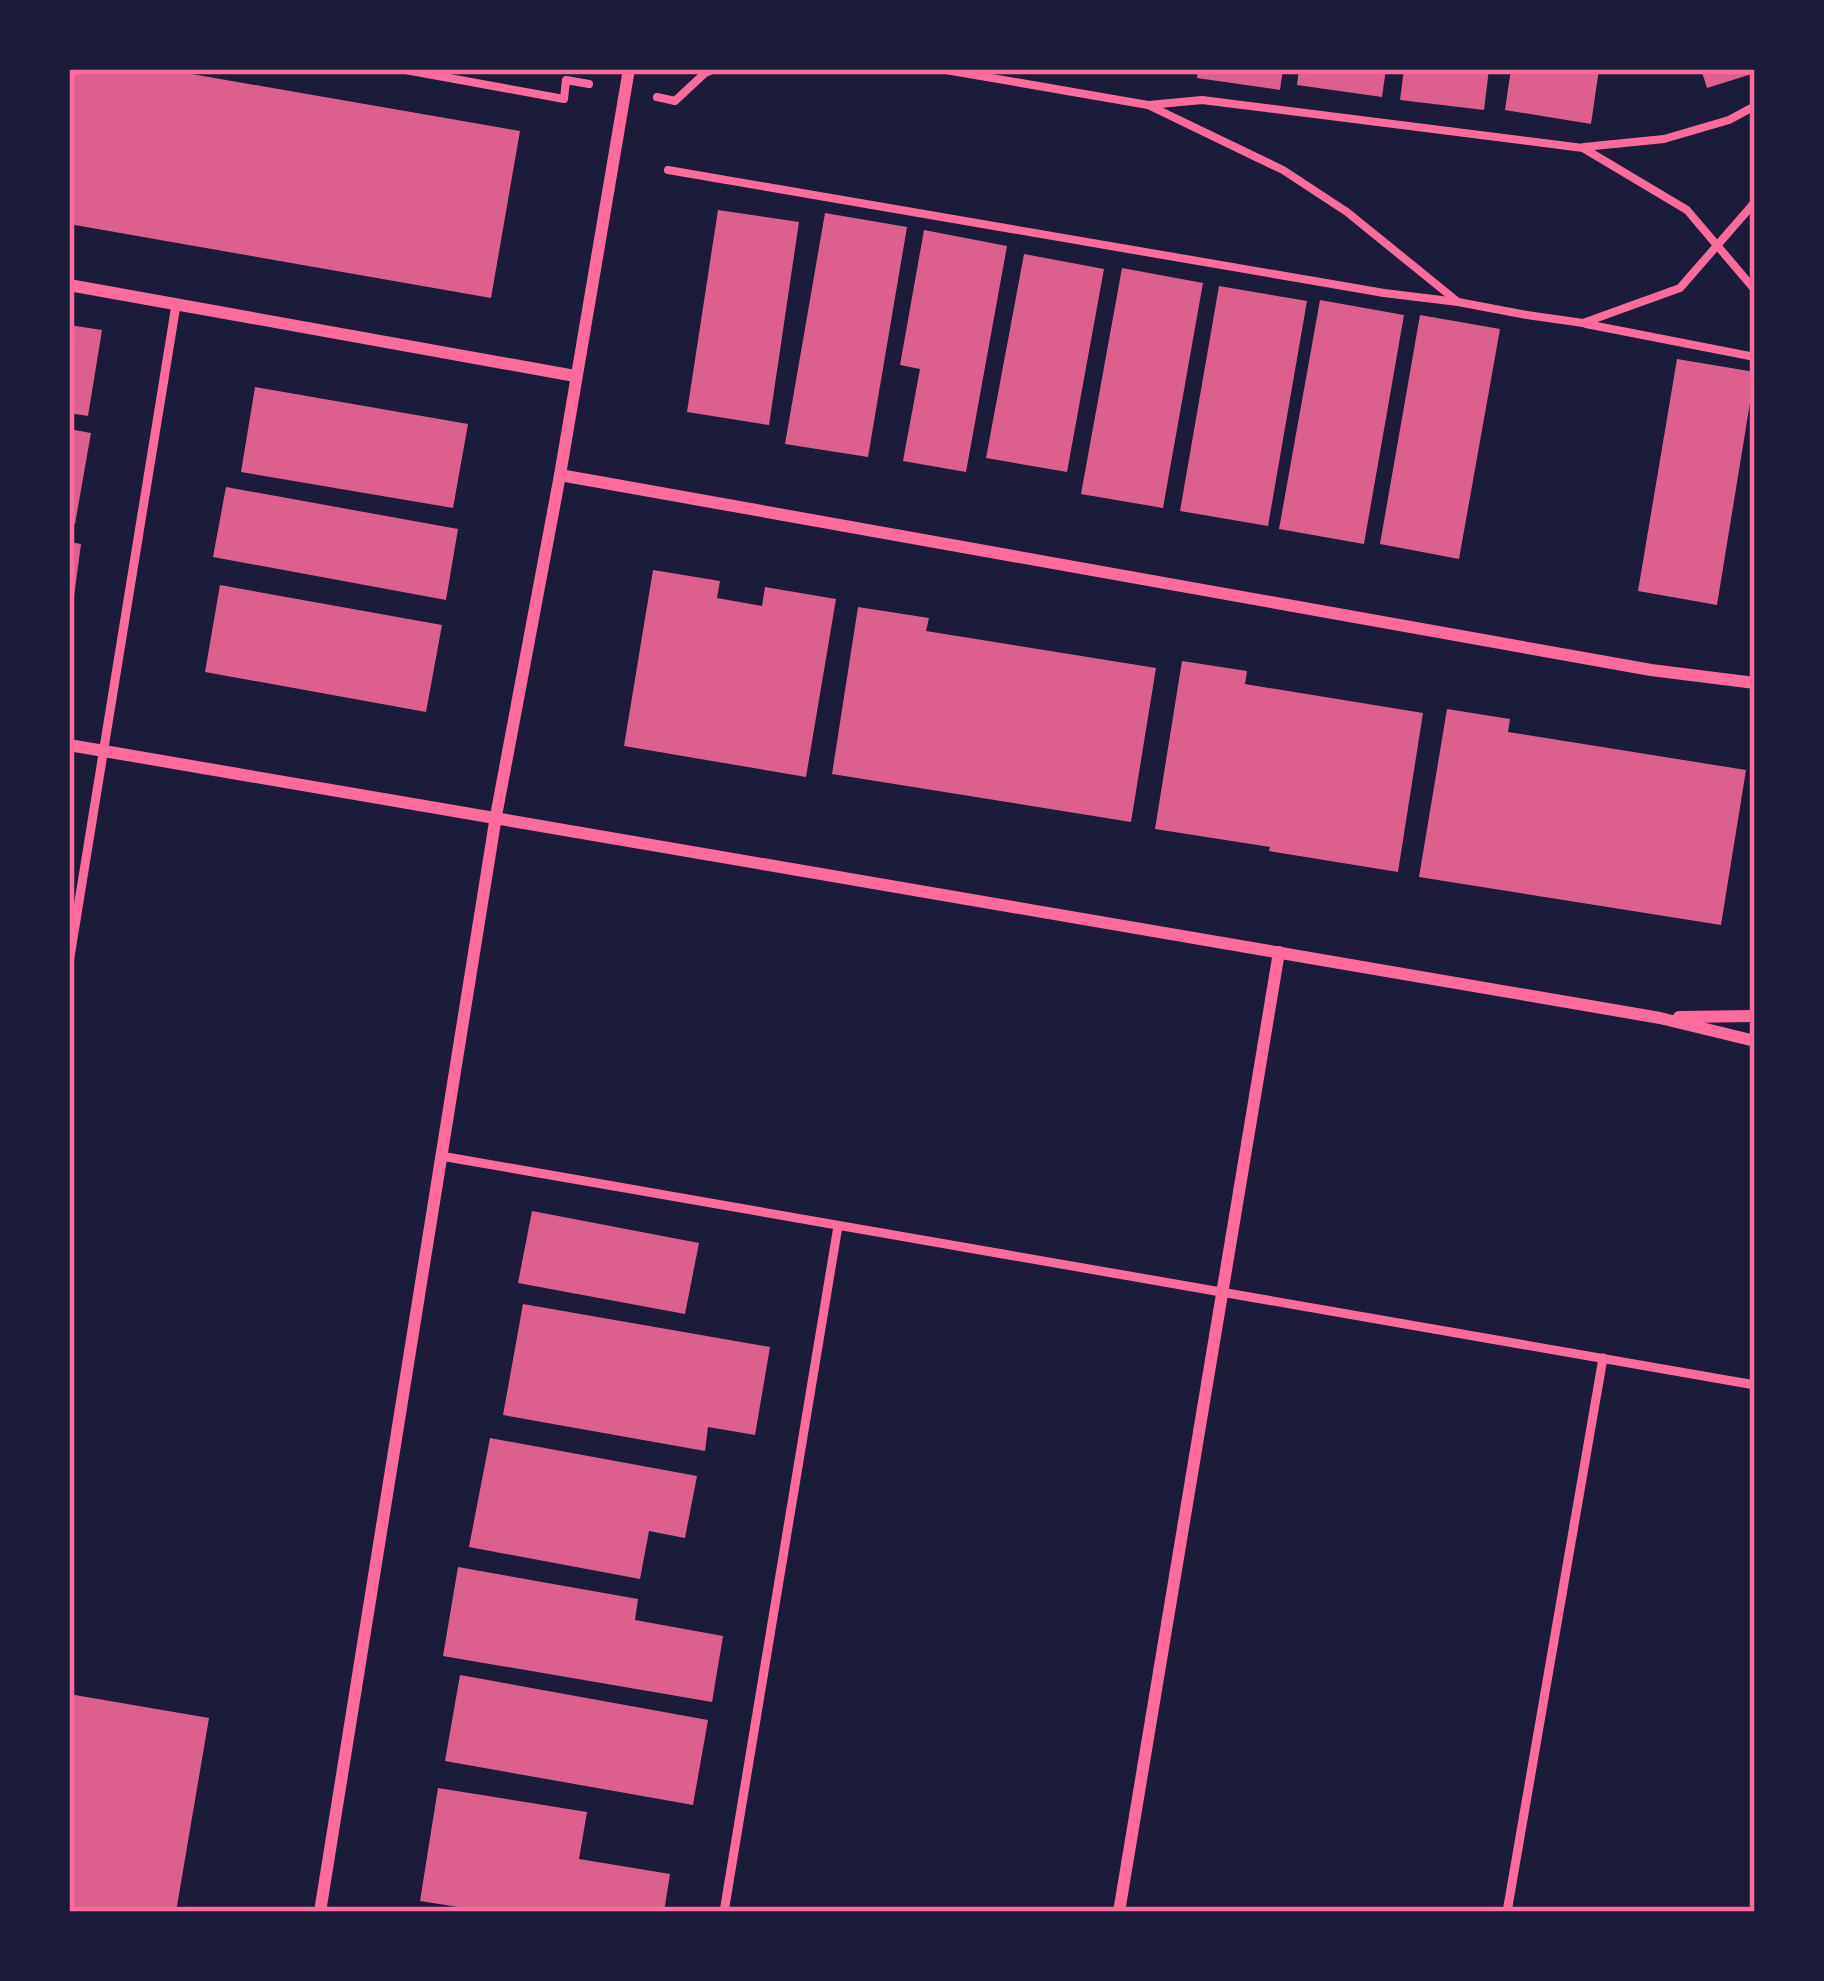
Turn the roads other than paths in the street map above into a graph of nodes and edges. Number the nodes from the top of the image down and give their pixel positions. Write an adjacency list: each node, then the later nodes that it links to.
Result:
1 (629, 69): 4 (street)
2 (69, 285): 3 (street)
3 (176, 305): 4 (street); 8 (lane)
4 (575, 376): 5 (street)
5 (560, 475): 6 (street); 9 (street)
6 (1755, 683)
7 (69, 745): 8 (street)
8 (104, 751): 9 (street); 11 (lane)
9 (496, 817): 10 (street); 15 (street)
10 (1280, 952): 13 (street); 17 (street)
11 (69, 963)
12 (1755, 1016): 13 (street)
13 (1660, 1018): 14 (street)
14 (1755, 1041)
15 (441, 1156): 16 (lane); 20 (street)
16 (838, 1226): 17 (lane); 21 (lane)
17 (1222, 1293): 18 (lane); 22 (street)
18 (1603, 1358): 19 (lane); 23 (lane)
19 (1755, 1385)
20 (320, 1912)
21 (724, 1912)
22 (1119, 1912)
23 (1508, 1912)

